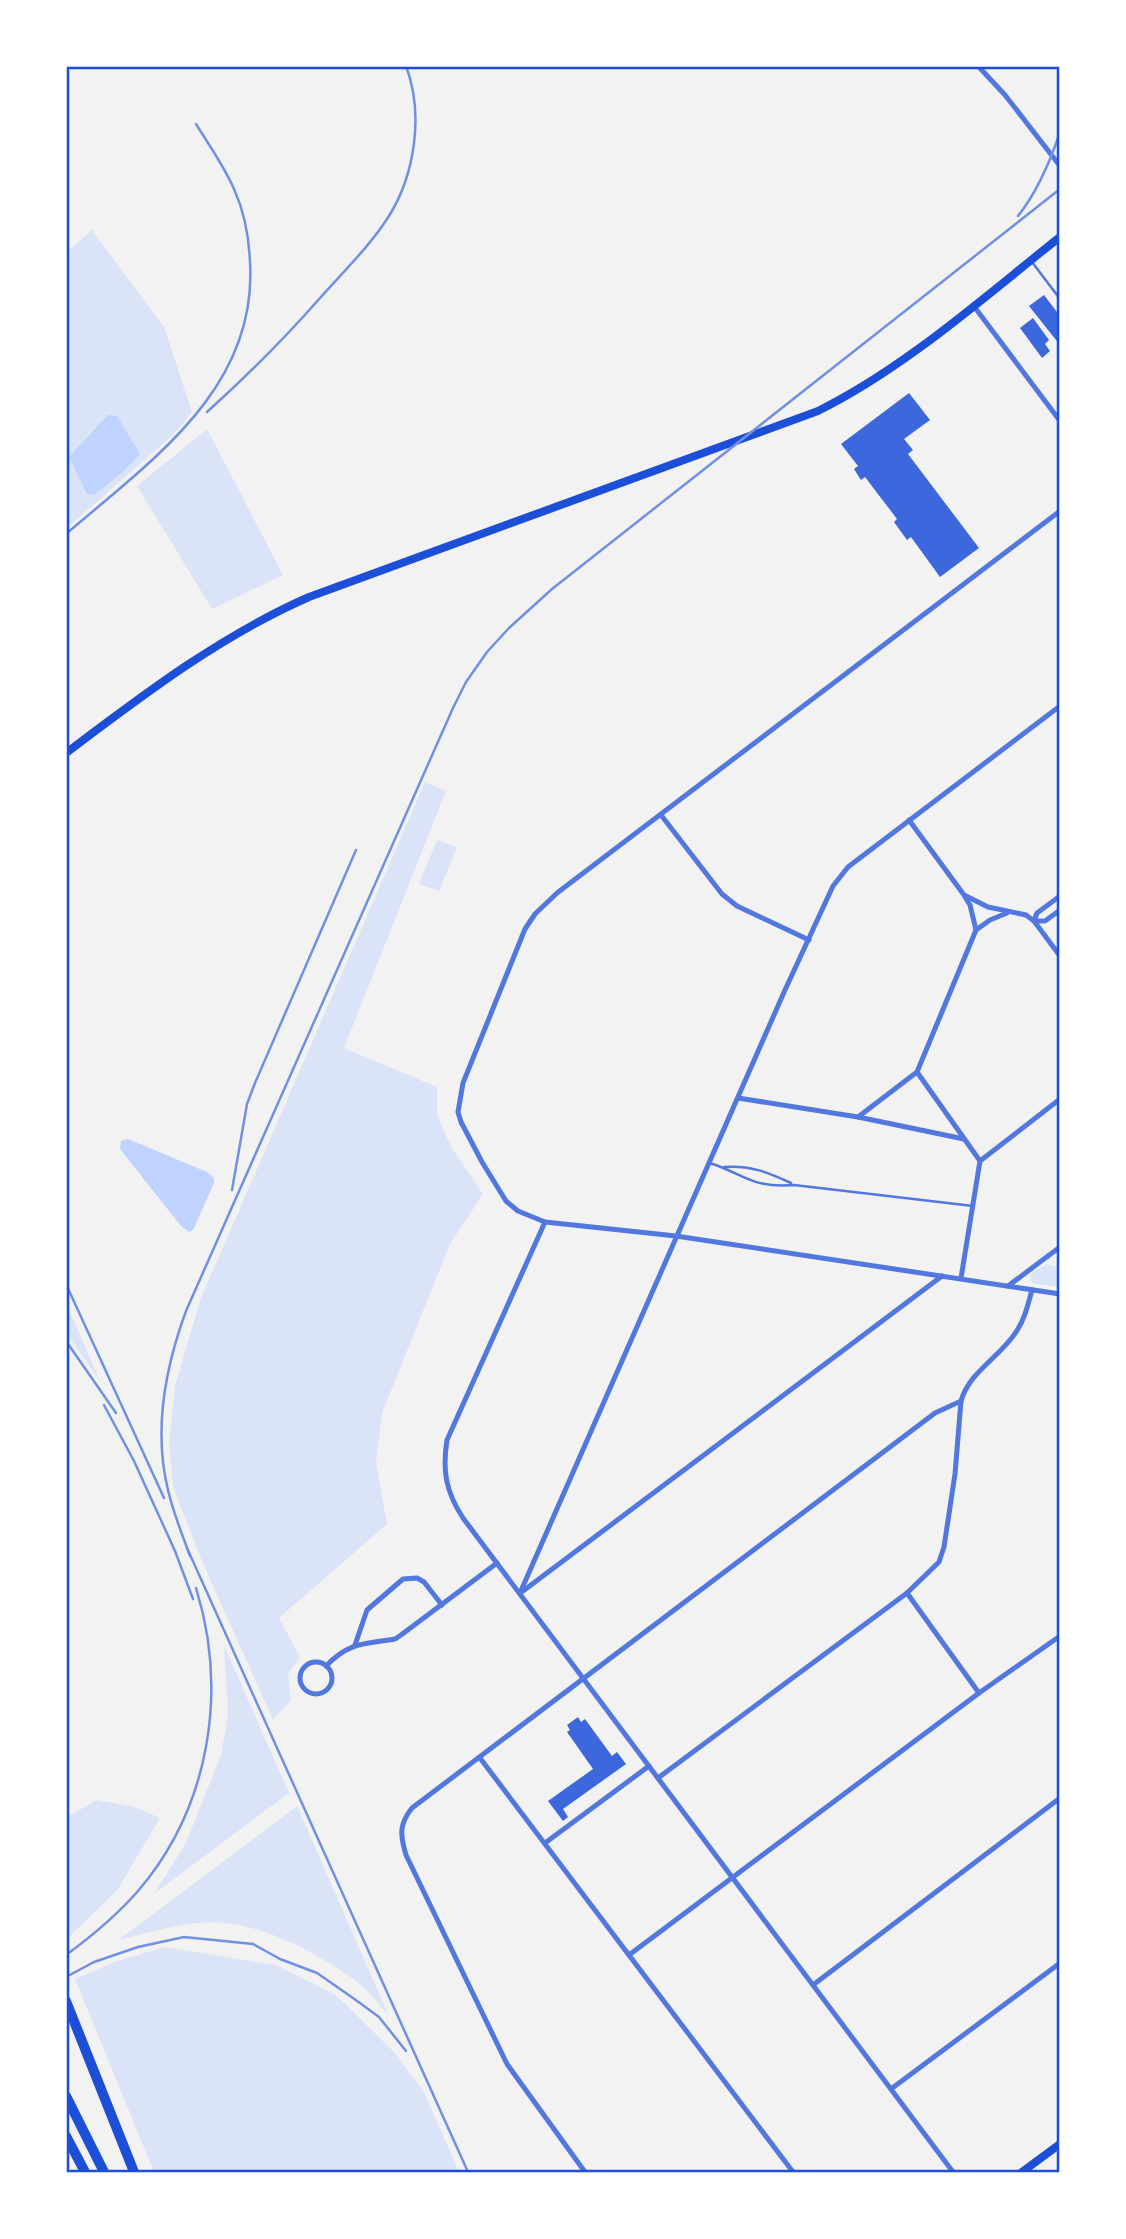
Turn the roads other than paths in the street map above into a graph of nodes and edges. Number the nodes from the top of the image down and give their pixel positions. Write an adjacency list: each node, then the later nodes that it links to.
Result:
1 (978, 66): 2 (street)
2 (1059, 166)
3 (1059, 237): 4 (main road)
4 (1031, 260): 5 (lane); 6 (main road)
5 (1059, 299)
6 (973, 305): 7 (street); 10 (main road)
7 (1059, 421)
8 (1059, 511): 11 (street)
9 (1059, 706): 12 (street)
10 (66, 753)
11 (662, 815): 19 (street); 31 (street)
12 (909, 820): 13 (street); 19 (street)
13 (964, 895): 16 (street); 18 (street)
14 (1059, 896): 17 (street)
15 (1059, 910): 17 (street)
16 (1007, 913): 17 (street); 18 (street)
17 (1034, 921): 20 (street)
18 (976, 930): 21 (street)
19 (809, 940): 22 (street)
20 (1059, 956)
21 (916, 1072): 24 (street); 25 (street)
22 (738, 1098): 24 (street); 27 (street)
23 (1059, 1099): 26 (street)
24 (858, 1117): 25 (street)
25 (964, 1139): 26 (street)
26 (980, 1161): 30 (street)
27 (709, 1163): 28 (lane); 32 (street)
28 (723, 1167): 29 (lane); 29 (lane)
29 (794, 1185): 30 (lane)
30 (973, 1206): 35 (street)
31 (545, 1222): 32 (street); 40 (street)
32 (676, 1236): 34 (street); 41 (street)
33 (1059, 1247): 36 (street)
34 (942, 1276): 35 (street); 41 (street)
35 (961, 1278): 36 (street)
36 (1008, 1286): 37 (street)
37 (1032, 1290): 38 (street); 39 (street)
38 (1059, 1294)
39 (961, 1402): 42 (street); 47 (street)
40 (497, 1563): 41 (street); 43 (street)
41 (520, 1593): 47 (street)
42 (907, 1593): 48 (street); 51 (street)
43 (442, 1605): 45 (street); 45 (street)
44 (1059, 1636): 48 (street)
45 (355, 1645): 46 (street)
46 (326, 1666): 46 (street)
47 (584, 1679): 49 (street); 50 (street)
48 (979, 1693): 54 (street)
49 (480, 1758): 53 (street); 66 (street)
50 (649, 1766): 51 (street); 53 (street)
51 (658, 1778): 54 (street)
52 (1059, 1798): 57 (street)
53 (545, 1843): 55 (street)
54 (734, 1878): 55 (street); 57 (street)
55 (629, 1955): 67 (street)
56 (1059, 1963): 59 (street)
57 (813, 1985): 59 (street)
58 (66, 2001): 65 (highway)
59 (891, 2089): 68 (street)
60 (66, 2096): 64 (highway)
61 (66, 2136): 63 (highway)
62 (1059, 2144): 69 (main road)
63 (85, 2172)
64 (104, 2172)
65 (134, 2172)
66 (585, 2172)
67 (793, 2172)
68 (953, 2172)
69 (1022, 2172)

